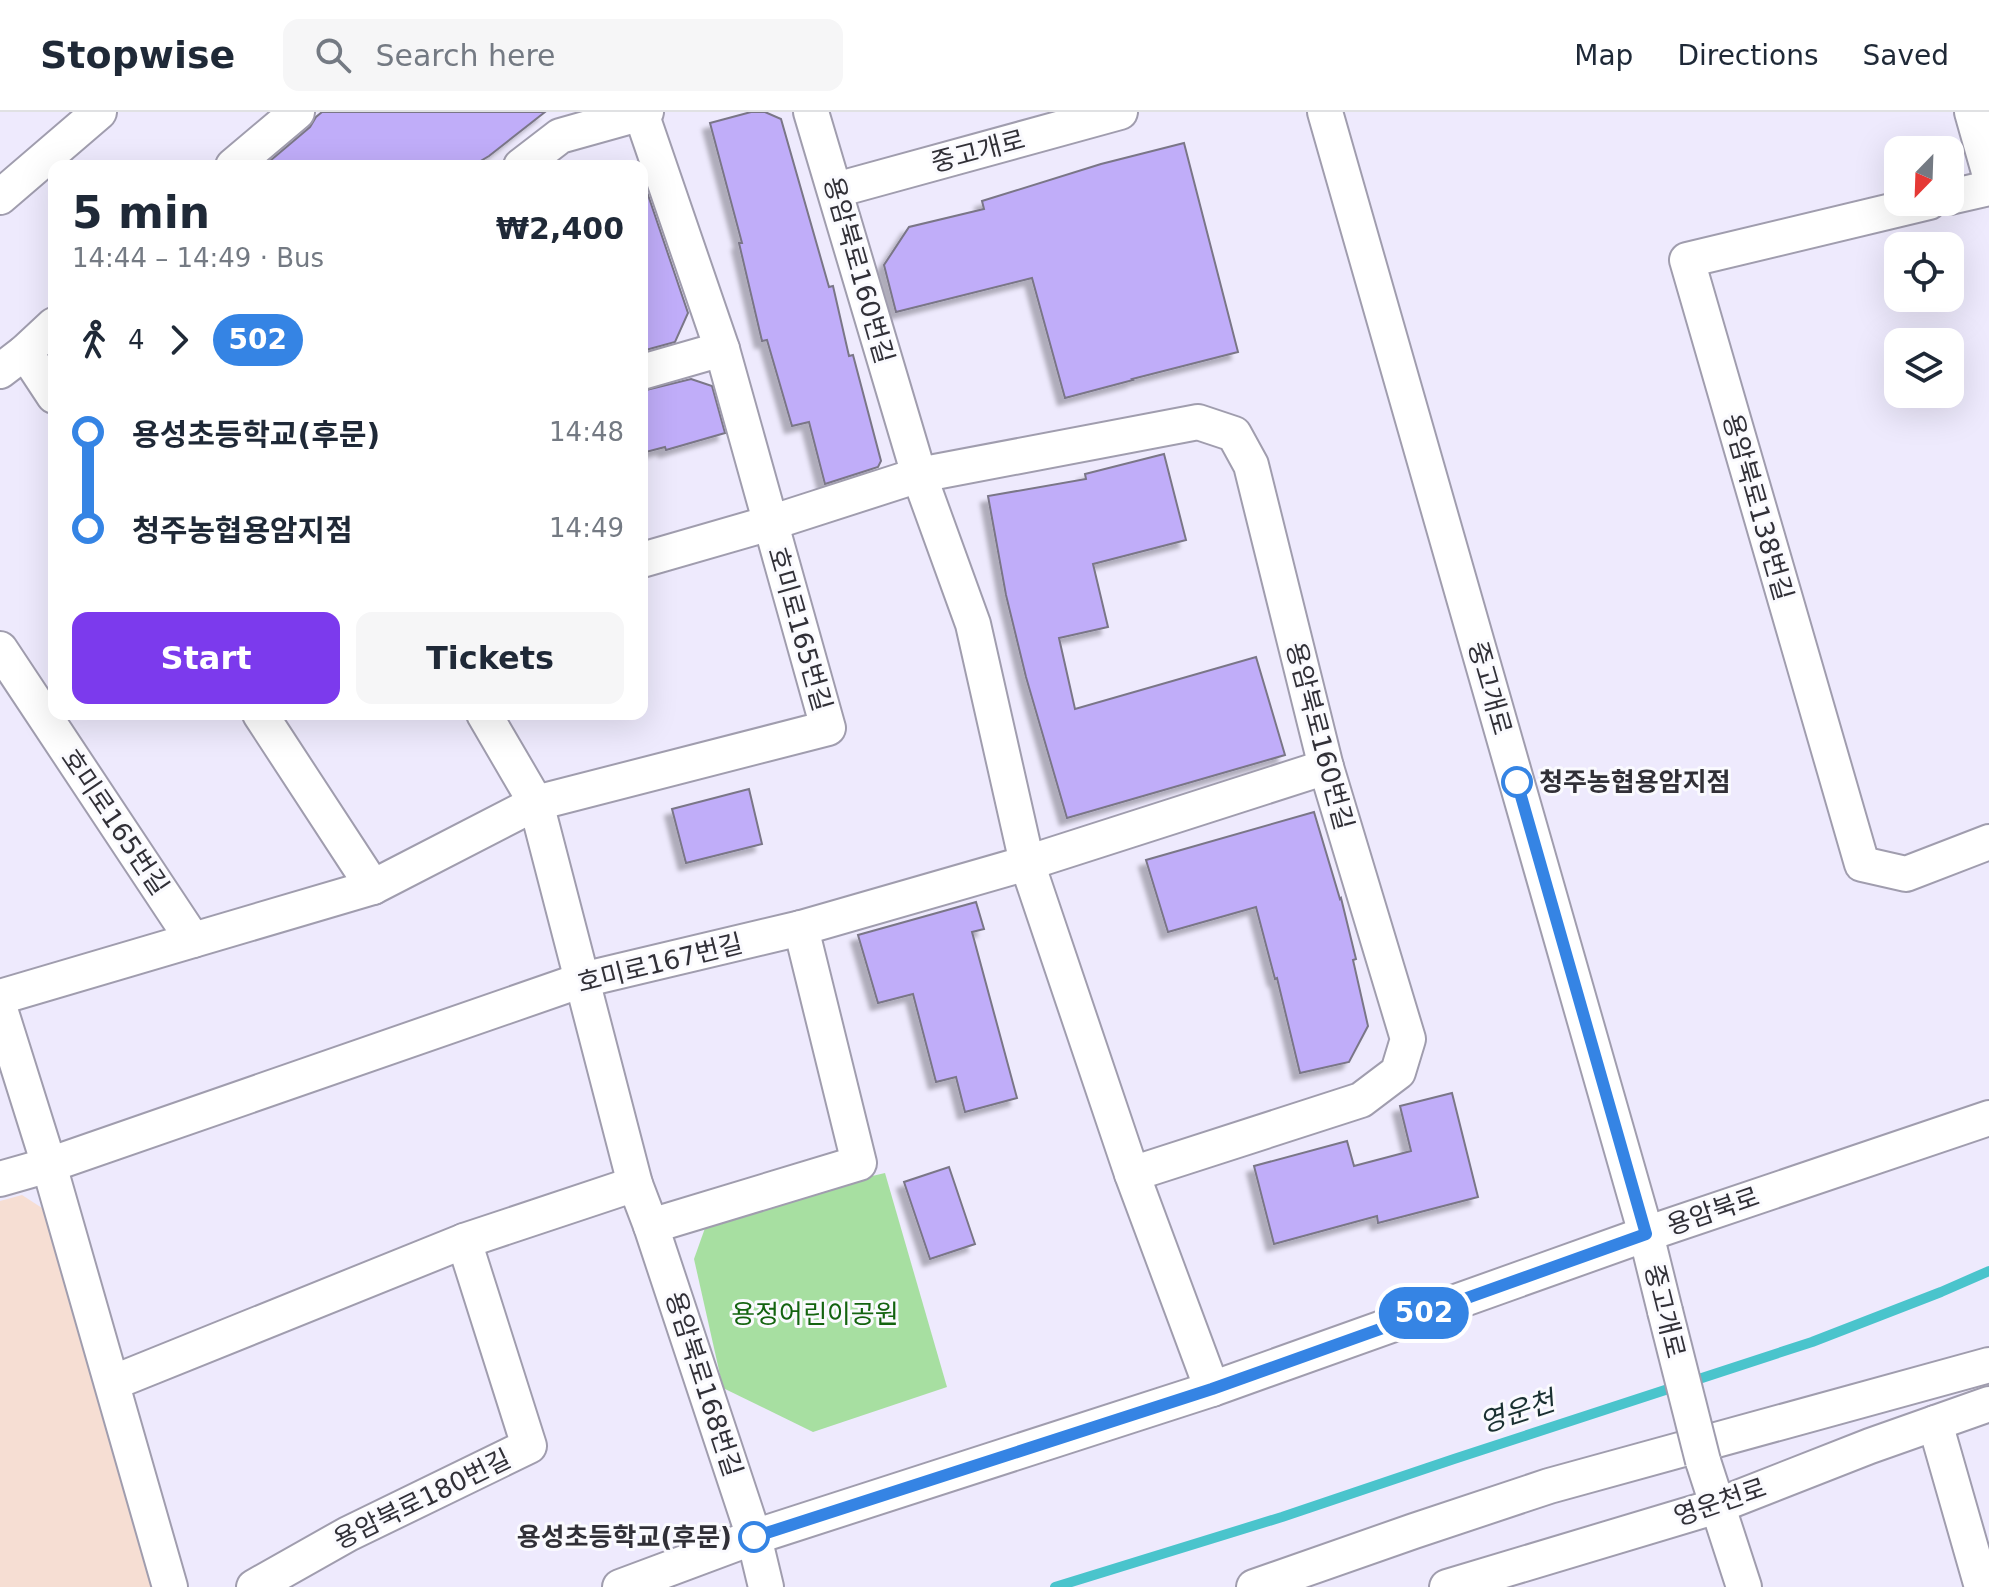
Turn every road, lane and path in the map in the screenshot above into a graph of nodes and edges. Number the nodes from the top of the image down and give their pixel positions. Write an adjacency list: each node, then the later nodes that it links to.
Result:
1 (68, 112): 11 (street)
2 (99, 112): 16 (street)
3 (297, 112): 9 (street)
4 (811, 112): 14 (street, 용암북로160번길)
5 (1120, 112): 14 (street, 중고개로)
6 (1325, 112): 45 (street, 중고개로)
7 (1972, 112): 12 (street)
8 (644, 113): 10 (street); 19 (street, 호미로165번길)
9 (240, 160)
10 (529, 160)
11 (0, 172)
12 (1989, 172)
13 (1989, 188): 15 (street)
14 (836, 190): 23 (street, 용암북로160번길)
15 (1964, 194)
16 (0, 197)
17 (1884, 213): 31 (street, 용암북로138번길)
18 (48, 330): 20 (street)
19 (722, 349): 21 (street); 24 (street, 호미로165번길)
20 (12, 361): 22 (street)
21 (648, 370)
22 (48, 391)
23 (919, 475): 24 (street); 29 (street, 용암북로160번길); 32 (street, 용암북로160번길)
24 (770, 523): 25 (street); 30 (street, 호미로165번길)
25 (648, 558)
26 (0, 649): 35 (street, 호미로165번길)
27 (264, 720): 33 (street)
28 (488, 720): 30 (street, 용암북로168번길)
29 (1326, 767): 32 (street, 호미로167번길); 41 (street, 용암북로160번길)
30 (536, 803): 33 (street, 호미로165번길); 36 (street, 용암북로168번길)
31 (1989, 842)
32 (1027, 863): 34 (street, 호미로167번길); 41 (street, 용암북로160번길)
33 (373, 887): 35 (street, 호미로165번길)
34 (801, 928): 36 (street, 호미로167번길); 44 (street)
35 (193, 940): 37 (street, 호미로165번길)
36 (582, 980): 40 (street, 호미로167번길); 43 (street, 용암북로168번길)
37 (0, 997)
38 (0, 1009): 40 (street)
39 (1989, 1118): 45 (street, 용암북로)
40 (49, 1165): 42 (street, 호미로167번길); 48 (street)
41 (1132, 1174): 49 (street, 용암북로160번길)
42 (0, 1179)
43 (635, 1184): 44 (street, 용암북로168번길); 46 (street)
44 (651, 1226): 53 (street, 용암북로168번길)
45 (1646, 1234): 49 (street, 용암북로); 52 (street, 중고개로, bridge)
46 (464, 1241): 48 (street); 56 (street, 용암북로180번길)
47 (1989, 1365): 59 (street)
48 (112, 1383): 55 (street)
49 (1212, 1389): 53 (street, 용암북로)
50 (1989, 1404): 51 (street, 영운천로)
51 (1935, 1423): 52 (street, 영운천로); 62 (street)
52 (1717, 1506): 54 (street, 영운천로); 61 (street, 중고개로)
53 (754, 1537): 57 (street, 용암북로); 58 (street, 용암북로168번길)
54 (1509, 1578): 60 (street, 영운천로)
55 (170, 1587)
56 (254, 1587)
57 (620, 1587)
58 (766, 1587)
59 (1254, 1587)
60 (1447, 1587)
61 (1744, 1587)
62 (1982, 1587)

